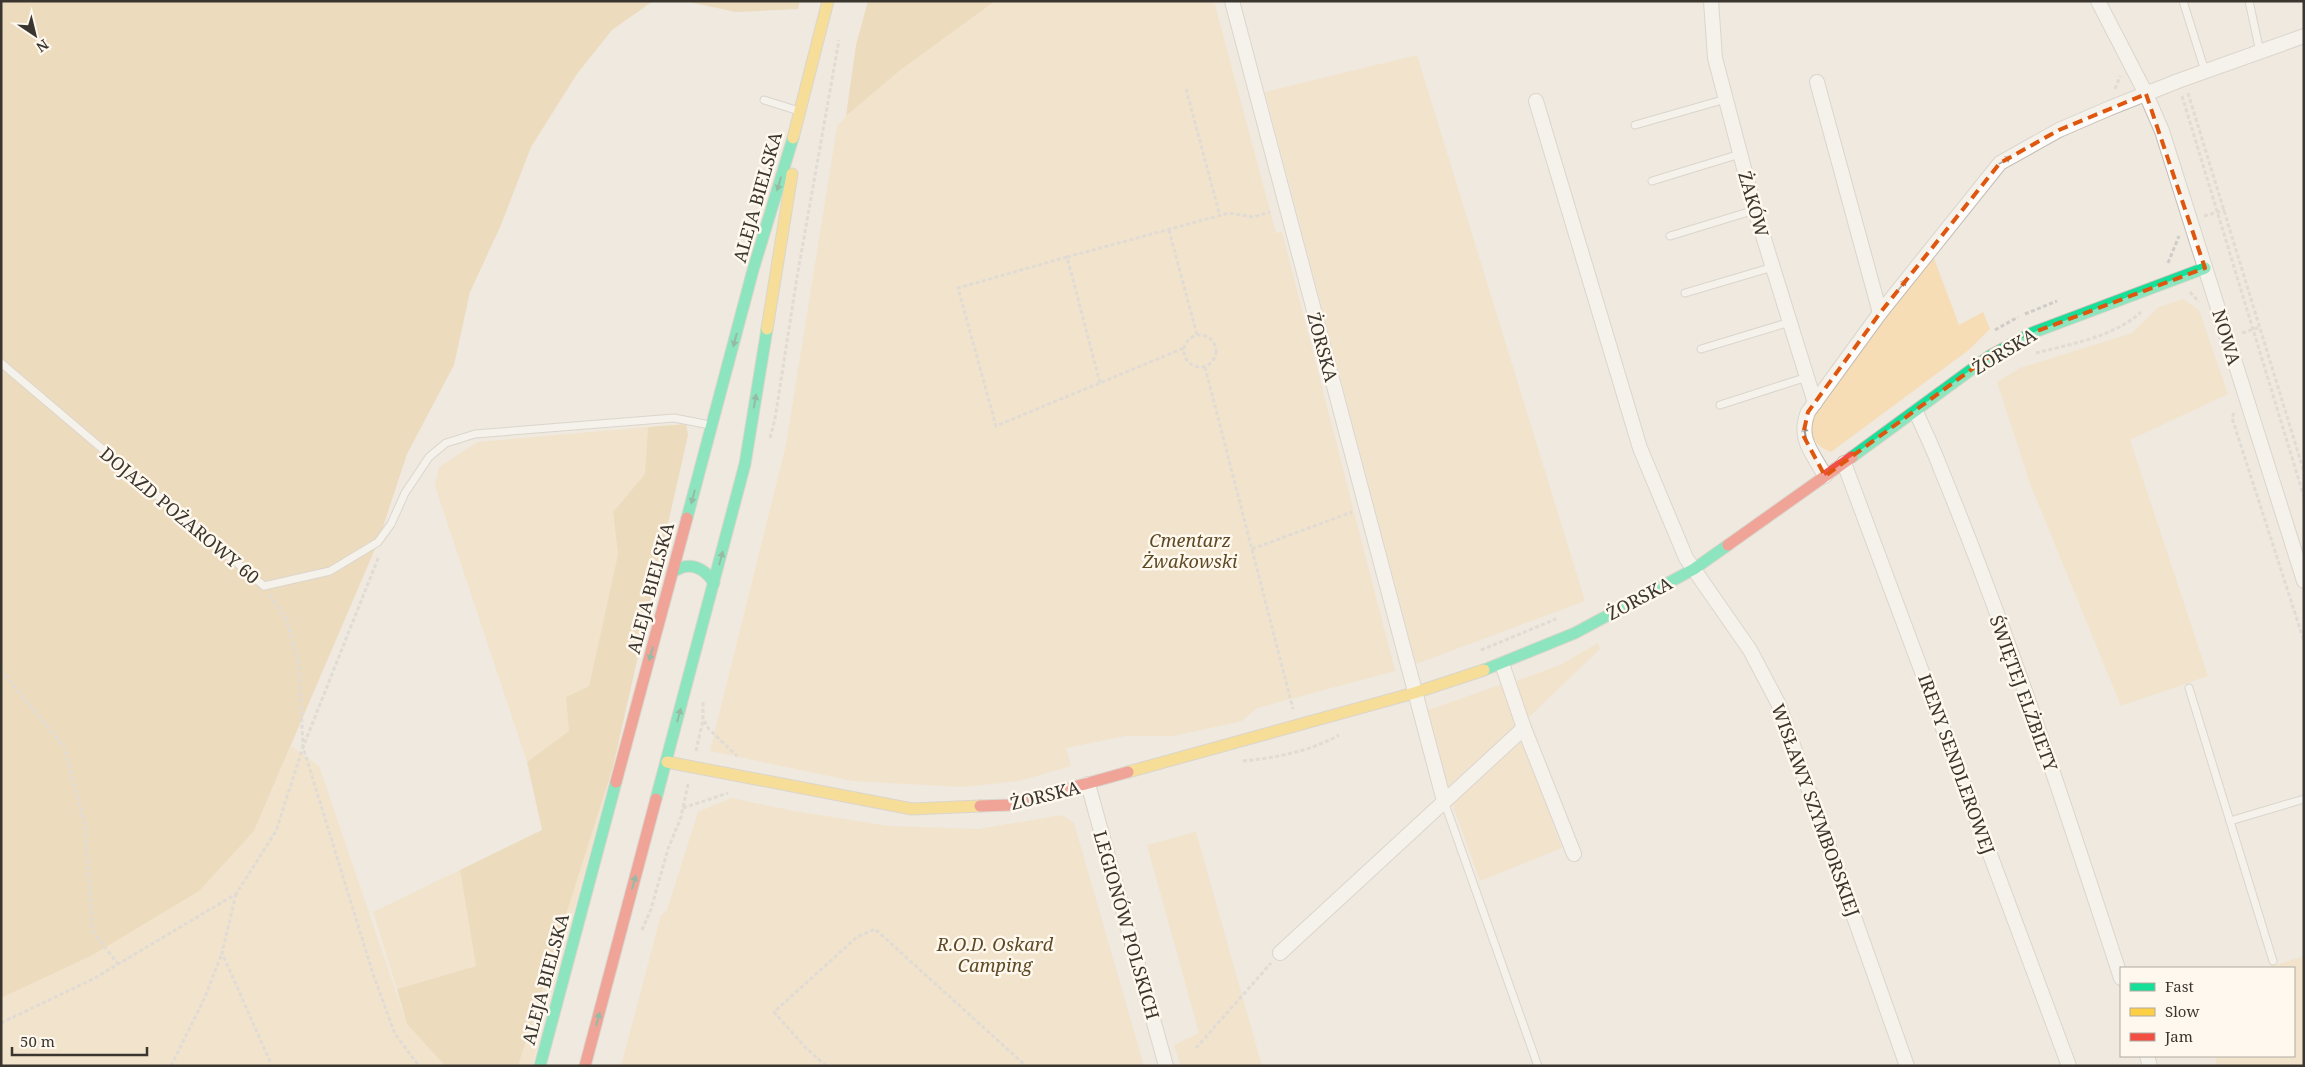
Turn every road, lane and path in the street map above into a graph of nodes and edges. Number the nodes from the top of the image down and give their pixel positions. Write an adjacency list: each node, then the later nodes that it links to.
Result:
1 (828, 1): 18 (street, ALEJA BIELSKA)
2 (1232, 1): 73 (street, ŻORSKA)
3 (1711, 1): 15 (street, ŻAKÓW)
4 (2098, 1): 14 (street)
5 (2182, 1): 10 (lane)
6 (2249, 1): 9 (lane)
7 (2304, 36): 9 (street)
8 (840, 39): 57 (path)
9 (2260, 52): 10 (street)
10 (2205, 71): 11 (street)
11 (2181, 80): 14 (street); 23 (path); 25 (path)
12 (1816, 82): 39 (street)
13 (1186, 89): 26 (path)
14 (2146, 94): 27 (street, NOWA); 39 (street, one-way to 14)
15 (1726, 99): 19 (lane); 20 (street, ŻAKÓW)
16 (764, 100): 18 (lane)
17 (1536, 102): 65 (street, ŻORSKA)
18 (799, 116): 56 (street, ALEJA BIELSKA, one-way to 56); 68 (street, ALEJA BIELSKA, one-way to 18)
19 (1635, 125)
20 (1740, 154): 21 (lane); 22 (street, ŻAKÓW)
21 (1652, 180)
22 (1755, 210): 29 (lane); 31 (street, ŻAKÓW)
23 (2225, 210): 25 (path); 43 (path)
24 (1270, 212): 26 (path)
25 (2218, 212): 27 (path); 44 (path)
26 (1220, 216): 28 (path)
27 (2190, 221): 32 (street, NOWA); 33 (path)
28 (1169, 230): 30 (path); 46 (path)
29 (1670, 236)
30 (1067, 257): 52 (path); 52 (path)
31 (1773, 267): 35 (lane); 40 (street, ŻAKÓW)
32 (2206, 268): 55 (street, ŻORSKA); 67 (street, NOWA)
33 (2165, 271)
34 (2183, 291): 38 (path)
35 (1685, 294)
36 (2059, 301): 42 (path)
37 (2147, 306): 41 (path)
38 (2204, 307)
39 (1880, 313): 53 (street)
40 (1790, 322): 48 (lane); 51 (street, ŻAKÓW)
41 (2129, 323)
42 (1998, 327)
43 (2260, 327): 44 (path); 59 (path)
44 (2253, 330): 45 (path); 61 (path)
45 (2239, 333)
46 (1197, 335): 47 (path); 50 (path)
47 (1184, 348): 50 (path); 52 (path)
48 (1701, 349)
49 (1, 363): 69 (lane, DOJAZD POŻAROWY 60)
50 (1205, 367): 63 (path)
51 (1807, 377): 53 (street, ŻAKÓW); 54 (lane)
52 (1100, 383)
53 (1815, 403): 60 (street, one-way to 53)
54 (1720, 405)
55 (1916, 412): 58 (street, ŻORSKA); 92 (street, ŚWIĘTEJ ELŻBIETY)
56 (712, 425): 66 (street, ALEJA BIELSKA, one-way to 66); 69 (lane, DOJAZD POŻAROWY 60)
57 (768, 444)
58 (1844, 463): 60 (street, ŻORSKA); 105 (street, IRENY SENDLEROWEJ)
59 (2304, 472)
60 (1825, 476): 65 (street, ŻORSKA)
61 (2304, 498)
62 (1354, 512): 63 (path)
63 (1252, 549): 74 (path)
64 (380, 552): 77 (path)
65 (1694, 569): 70 (street, ŻORSKA); 104 (street, WISŁAWY SZYMBORSKIEJ)
66 (672, 573): 68 (street); 98 (street, ALEJA BIELSKA, one-way to 98)
67 (2304, 581)
68 (714, 583): 79 (street, ALEJA BIELSKA, one-way to 68)
69 (264, 586): 77 (path)
70 (1502, 664): 73 (street, ŻORSKA); 76 (street)
71 (1, 670): 91 (path)
72 (2189, 688): 85 (lane)
73 (1414, 693): 80 (street, ŻORSKA); 83 (street, ŻORSKA)
74 (1294, 714)
75 (704, 720): 78 (path)
76 (1524, 728): 83 (street); 86 (street)
77 (303, 746): 87 (path); 97 (path)
78 (733, 760)
79 (667, 762): 80 (street, ŻORSKA); 99 (street, ALEJA BIELSKA, one-way to 79)
80 (1088, 784): 102 (street, LEGIONÓW POLSKICH)
81 (734, 790): 84 (path)
82 (2304, 799): 85 (lane)
83 (1444, 801): 89 (street); 103 (lane)
84 (683, 808)
85 (2230, 821): 90 (lane)
86 (1574, 854)
87 (236, 894): 88 (path); 91 (path)
88 (222, 953): 95 (path); 96 (path)
89 (1280, 953): 94 (path)
90 (2273, 960)
91 (118, 964): 93 (path)
92 (2120, 975)
93 (1, 1023)
94 (1196, 1048)
95 (171, 1066)
96 (272, 1066)
97 (419, 1066)
98 (540, 1066)
99 (585, 1066)
100 (826, 1066): 101 (path)
101 (1026, 1066)
102 (1166, 1066)
103 (1538, 1066)
104 (1907, 1066)
105 (2069, 1066)

